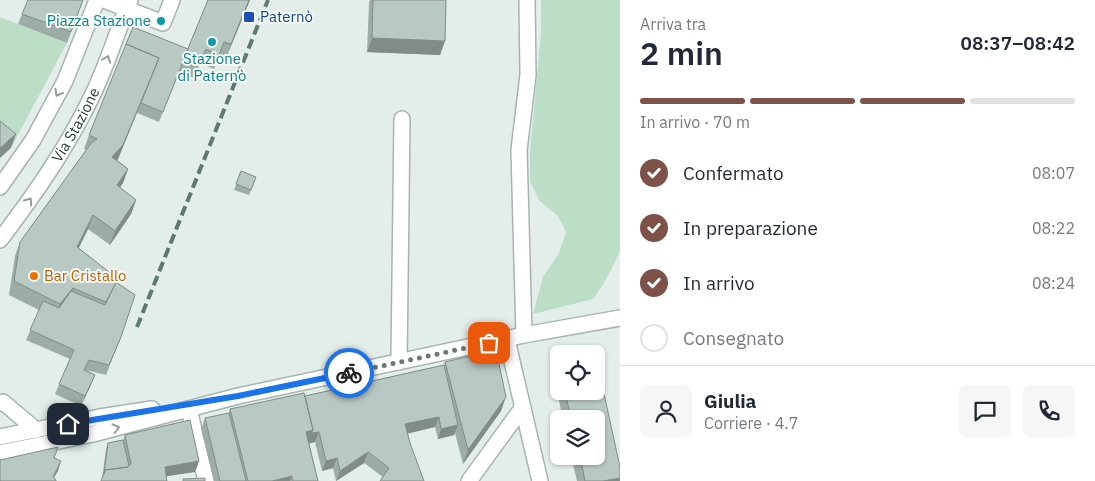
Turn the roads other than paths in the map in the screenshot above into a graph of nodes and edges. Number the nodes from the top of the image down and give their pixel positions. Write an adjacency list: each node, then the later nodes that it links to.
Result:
1 (97, 0): 7 (street, Via Stazione, one-way to 7)
2 (104, 0): 5 (street)
3 (172, 0): 5 (street)
4 (527, 0): 10 (street)
5 (128, 4): 8 (street, Via Stazione, one-way to 5)
6 (402, 119): 12 (street)
7 (0, 187)
8 (0, 240)
9 (620, 316): 10 (street)
10 (524, 335): 11 (street)
11 (507, 340): 12 (street); 15 (street)
12 (399, 362): 13 (street)
13 (238, 396): 16 (street); 17 (street)
14 (2, 402): 17 (street)
15 (523, 407): 22 (street); 23 (street)
16 (189, 409): 19 (street, one-way to 16); 20 (street)
17 (36, 430): 18 (street)
18 (0, 437)
19 (0, 453)
20 (205, 479): 21 (street)
21 (188, 481)
22 (469, 481)
23 (540, 481)

